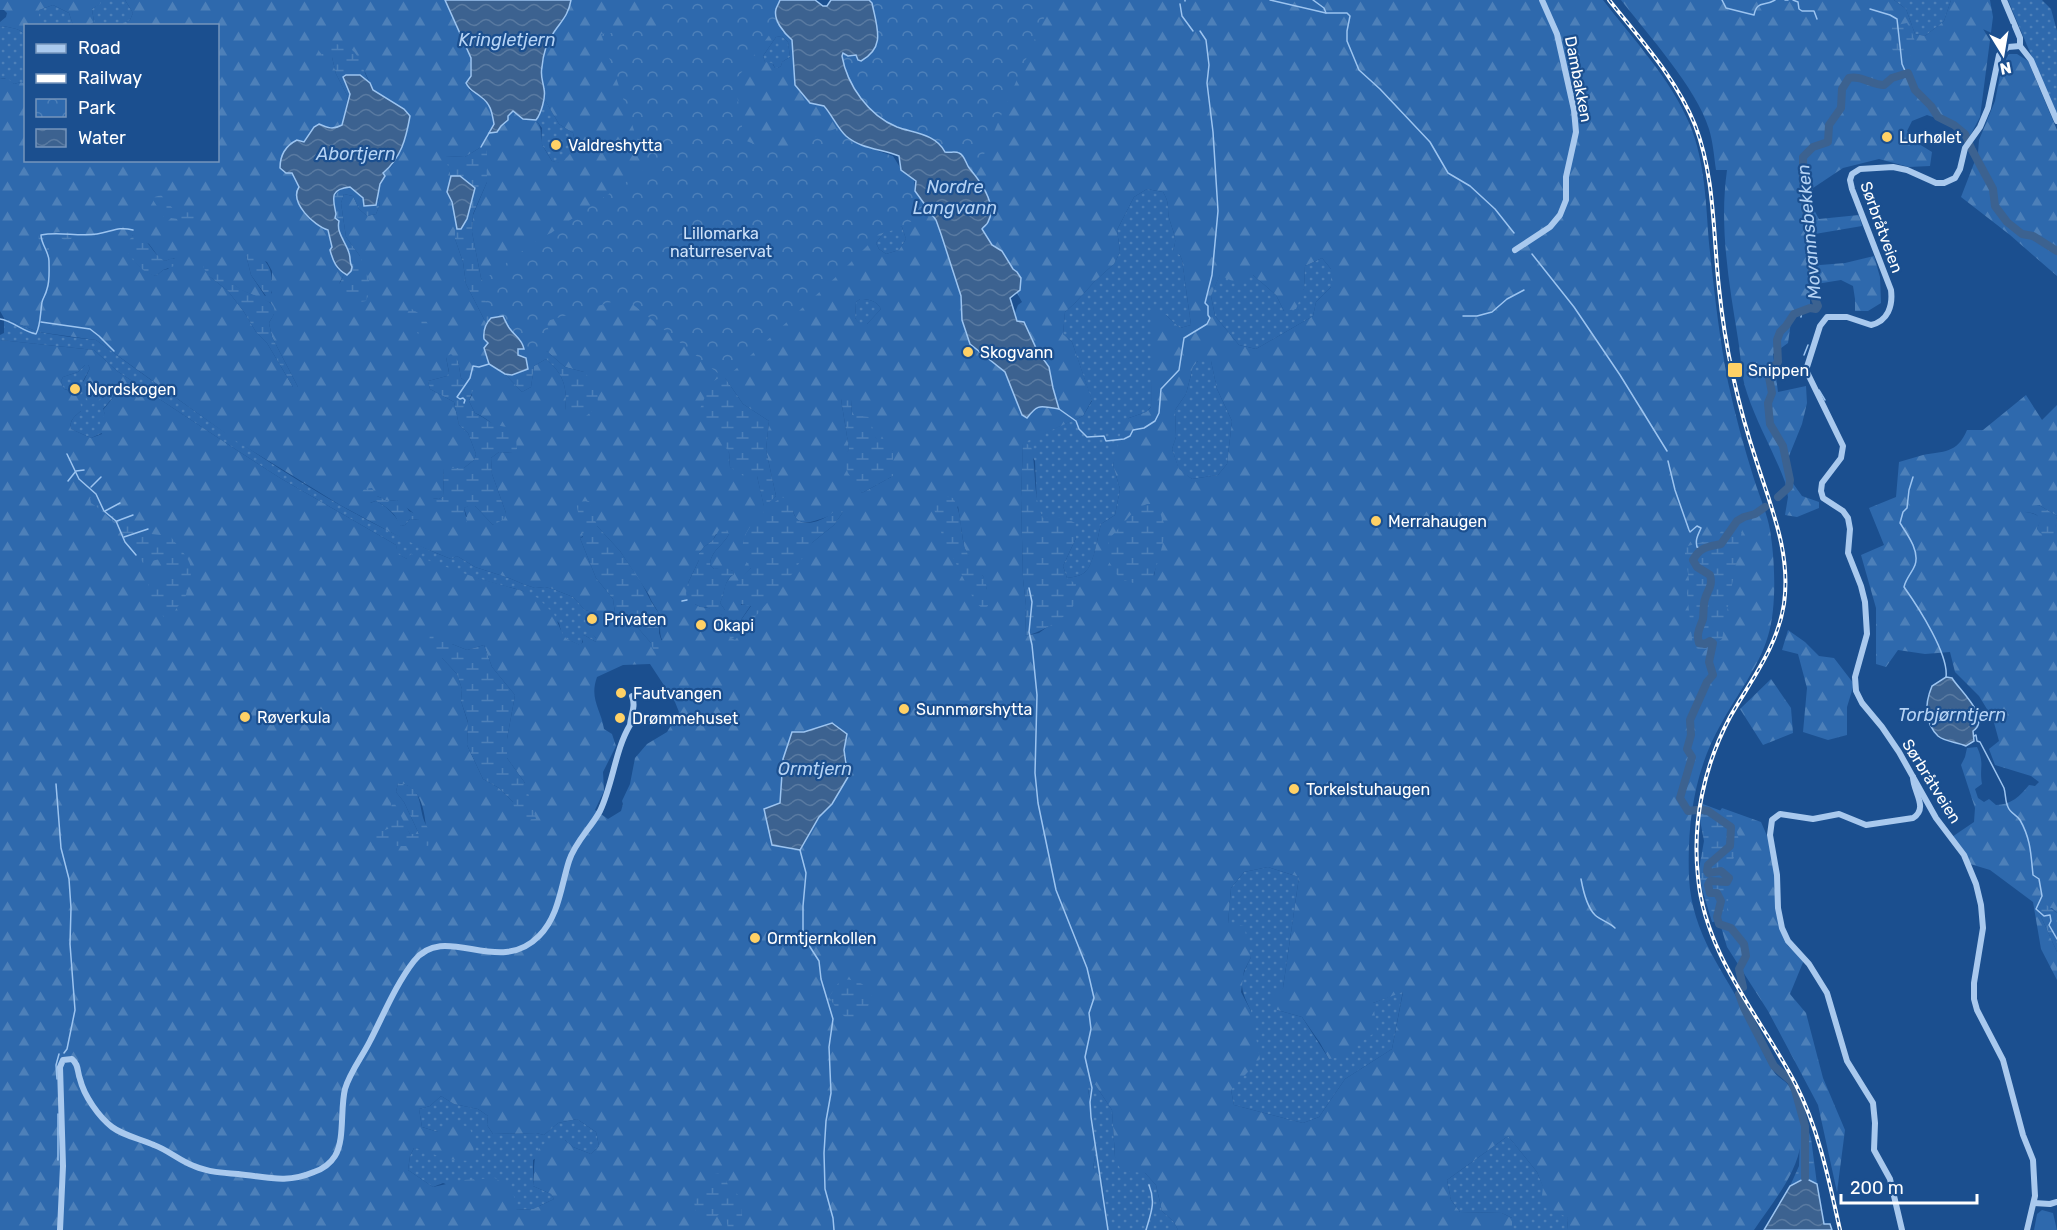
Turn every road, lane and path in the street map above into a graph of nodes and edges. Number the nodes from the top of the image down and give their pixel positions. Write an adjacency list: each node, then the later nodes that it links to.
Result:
1 (1542, 0): 5 (street, Dambakken)
2 (2004, 0): 3 (street)
3 (2020, 46): 4 (street); 7 (street, Sørbråtveien)
4 (2057, 121)
5 (1515, 250)
6 (632, 696): 10 (street)
7 (1914, 777): 9 (street, Sørbråtveien); 11 (street)
8 (2057, 1202): 9 (street)
9 (2034, 1203): 12 (street, Sørbråtveien)
10 (60, 1230)
11 (1902, 1230)
12 (2027, 1230)

